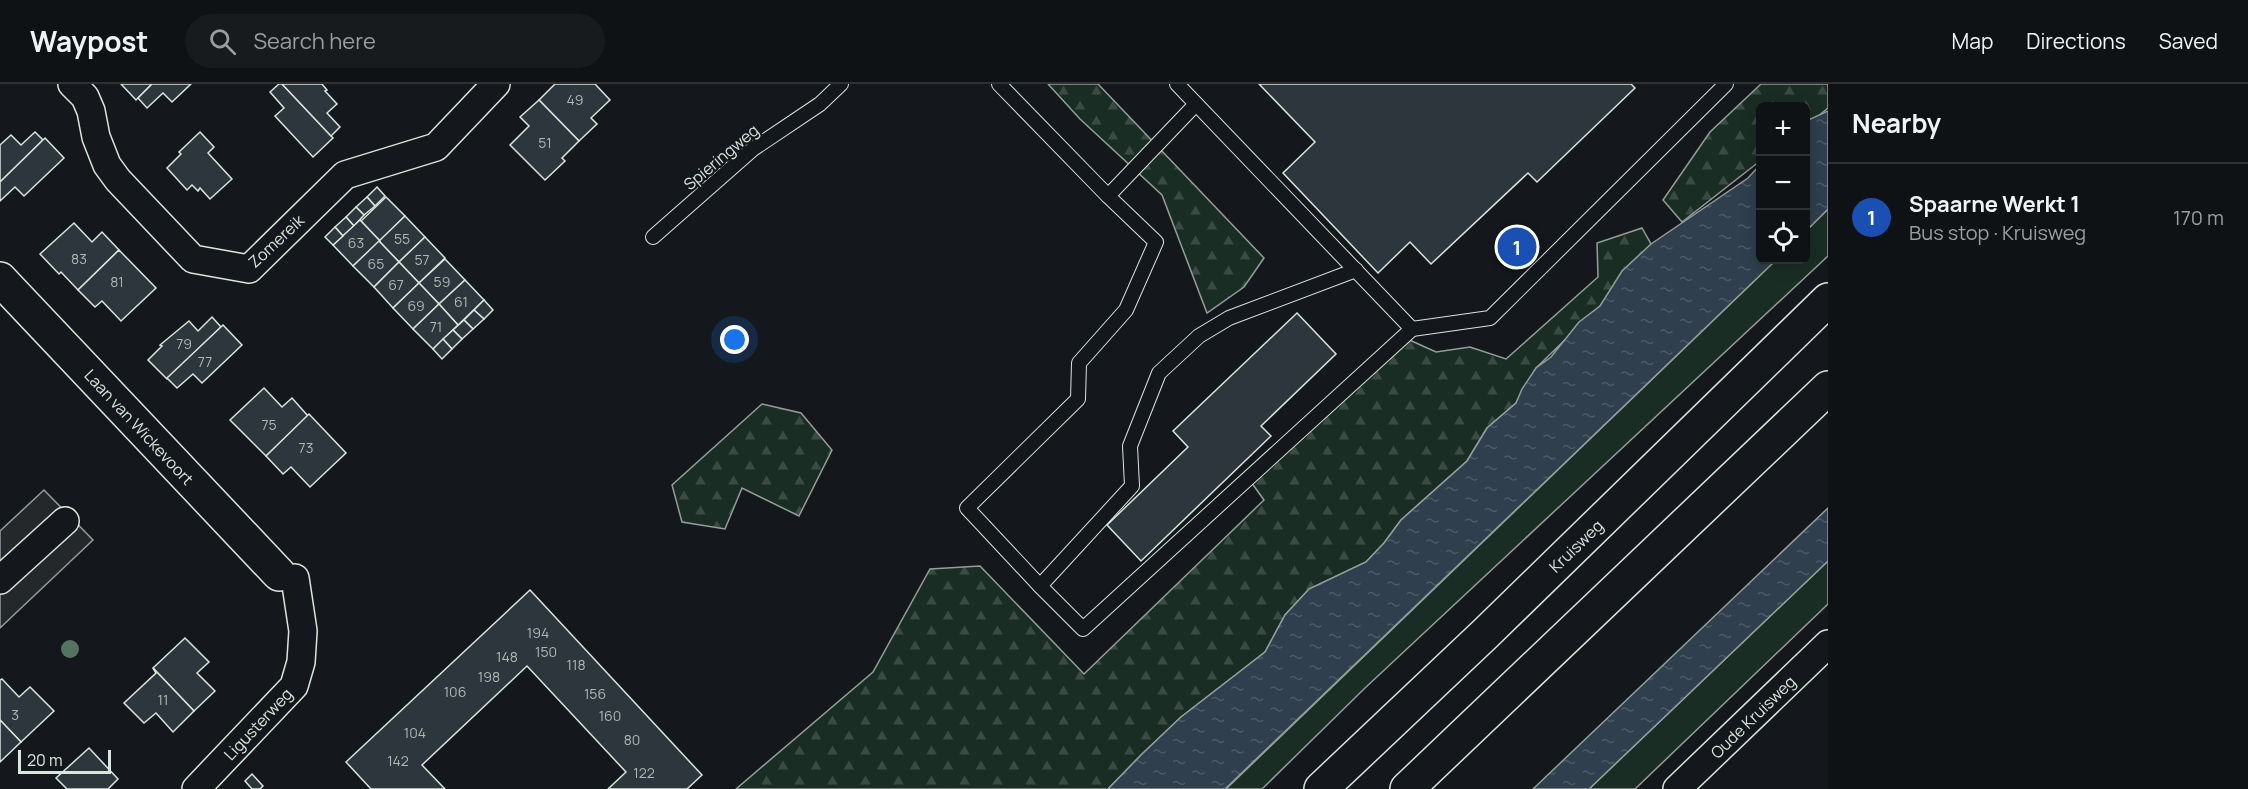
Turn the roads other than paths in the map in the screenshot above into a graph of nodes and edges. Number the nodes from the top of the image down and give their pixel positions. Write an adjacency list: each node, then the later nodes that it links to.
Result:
1 (72, 84): 2 (street, Zomereik)
2 (496, 84)
3 (841, 84): 9 (lane, Spieringweg)
4 (999, 84): 8 (lane)
5 (1177, 84): 7 (lane)
6 (1726, 84): 13 (lane)
7 (1196, 104): 8 (lane); 10 (lane)
8 (1108, 196): 18 (lane)
9 (654, 237)
10 (1356, 270): 13 (lane); 18 (lane)
11 (2, 285): 16 (main road, Laan van Wickevoort)
12 (1828, 300): 21 (main road, Kruisweg)
13 (1412, 329): 18 (lane)
14 (1828, 388): 22 (main road)
15 (64, 521): 17 (street)
16 (287, 576): 20 (street, Ligusterweg)
17 (0, 580)
18 (1040, 586)
19 (1828, 644): 23 (street, Oude Kruisweg)
20 (196, 789)
21 (1321, 789)
22 (1407, 789)
23 (1677, 789)

